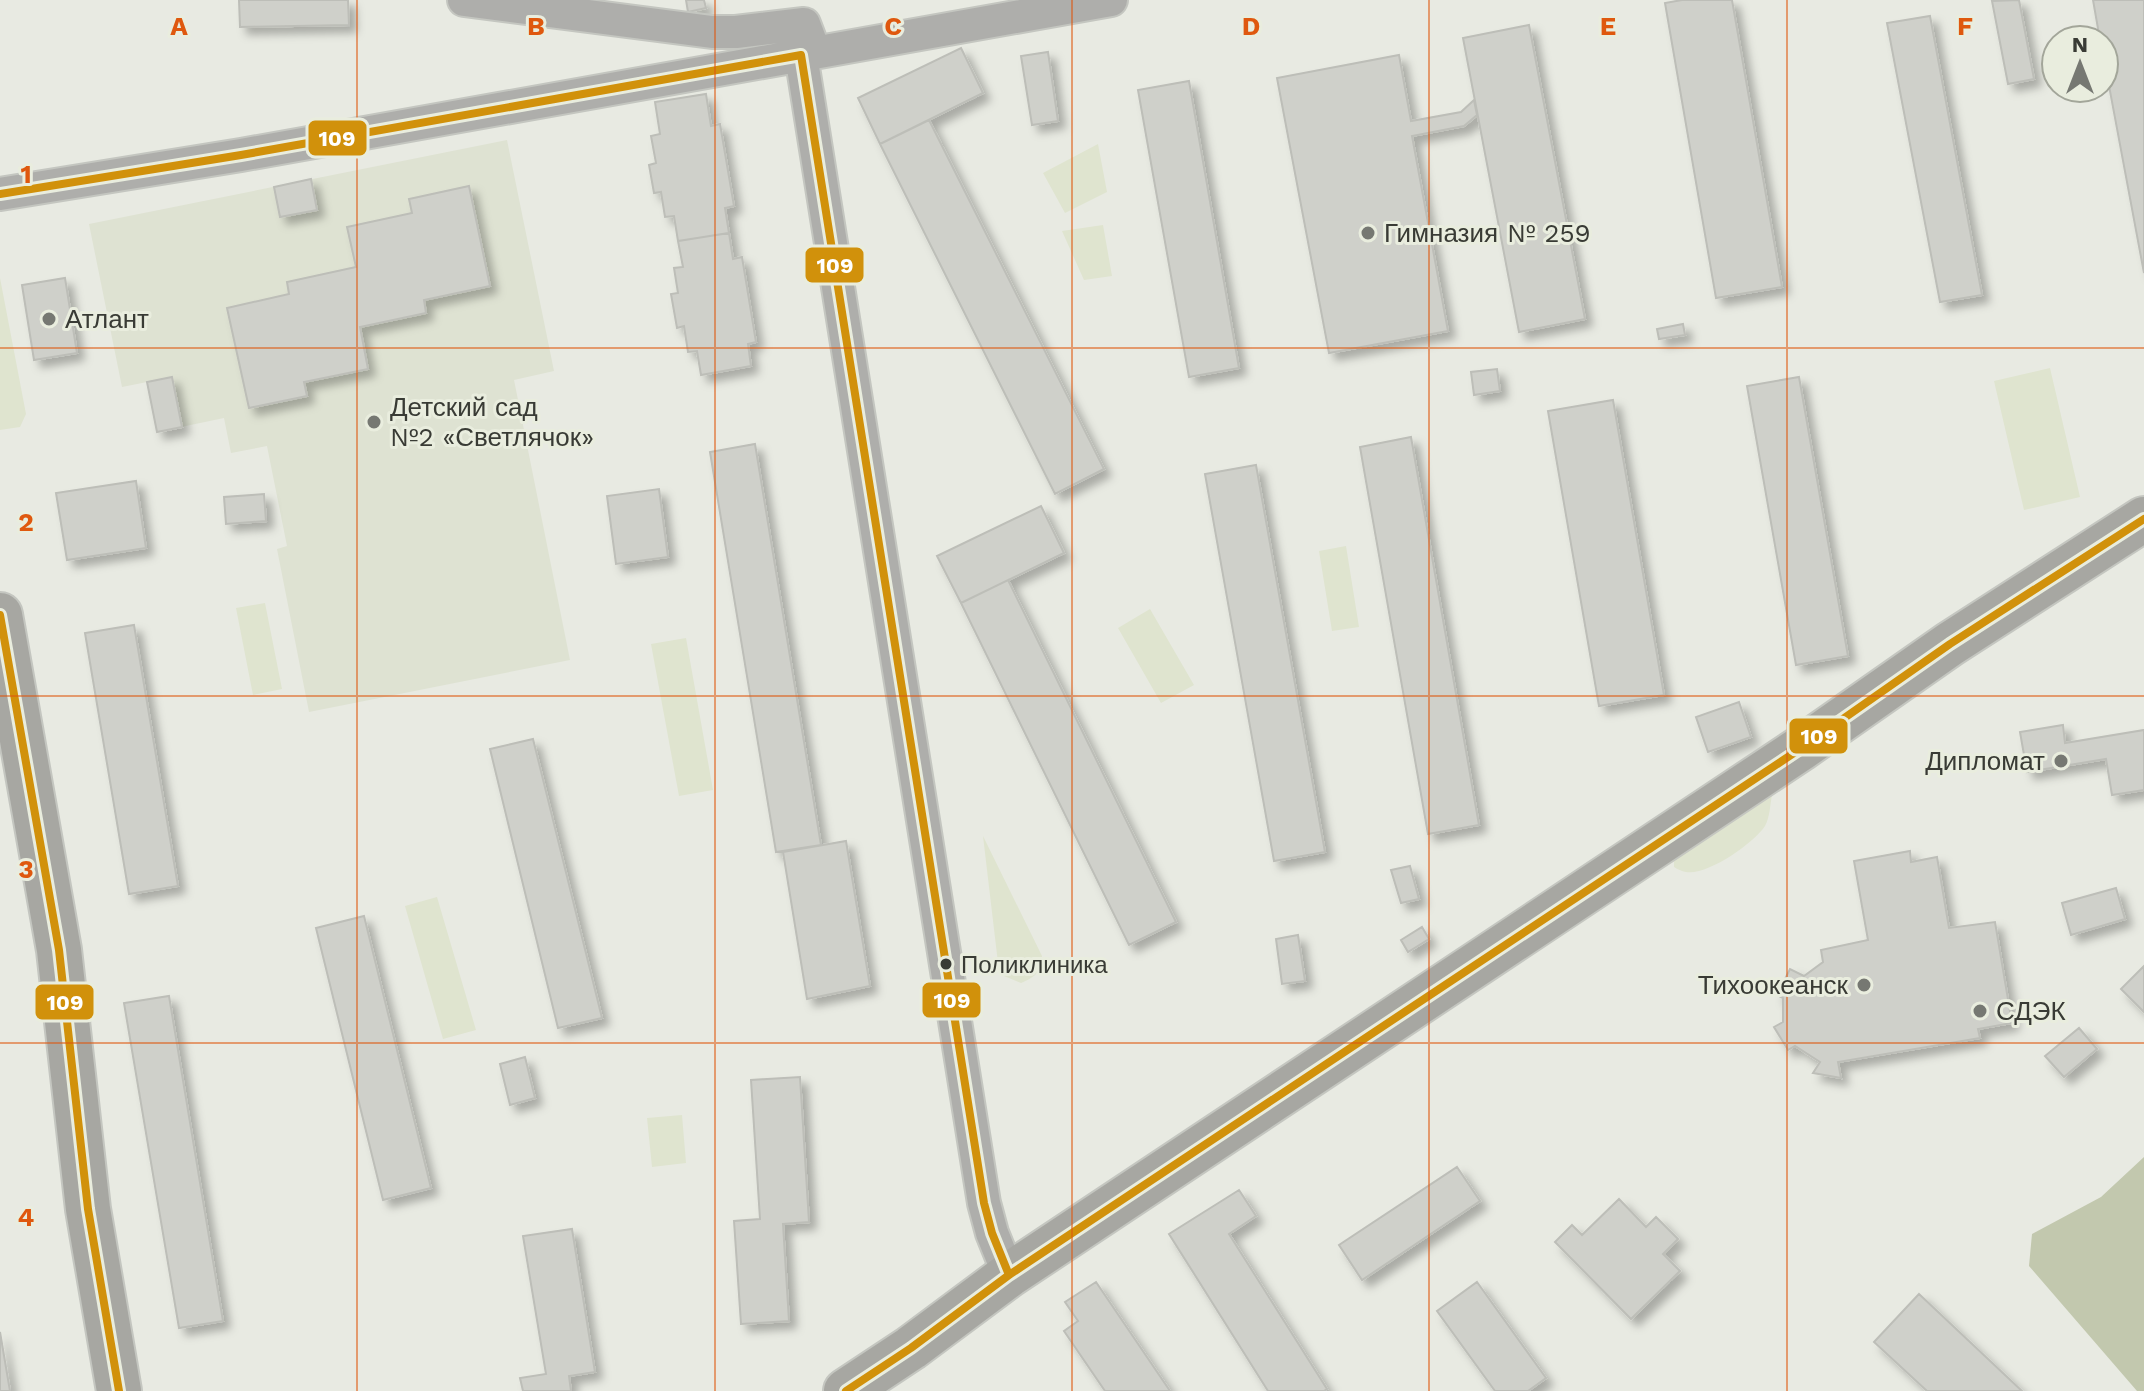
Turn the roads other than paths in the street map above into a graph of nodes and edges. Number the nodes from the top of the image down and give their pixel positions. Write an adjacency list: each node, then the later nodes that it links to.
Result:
1 (464, 0): 3 (street)
2 (1111, 0): 3 (street)
3 (808, 54): 4 (street); 7 (street)
4 (0, 194)
5 (2144, 519): 7 (main road)
6 (0, 615): 8 (main road)
7 (1009, 1275): 9 (main road)
8 (119, 1391)
9 (846, 1391)

